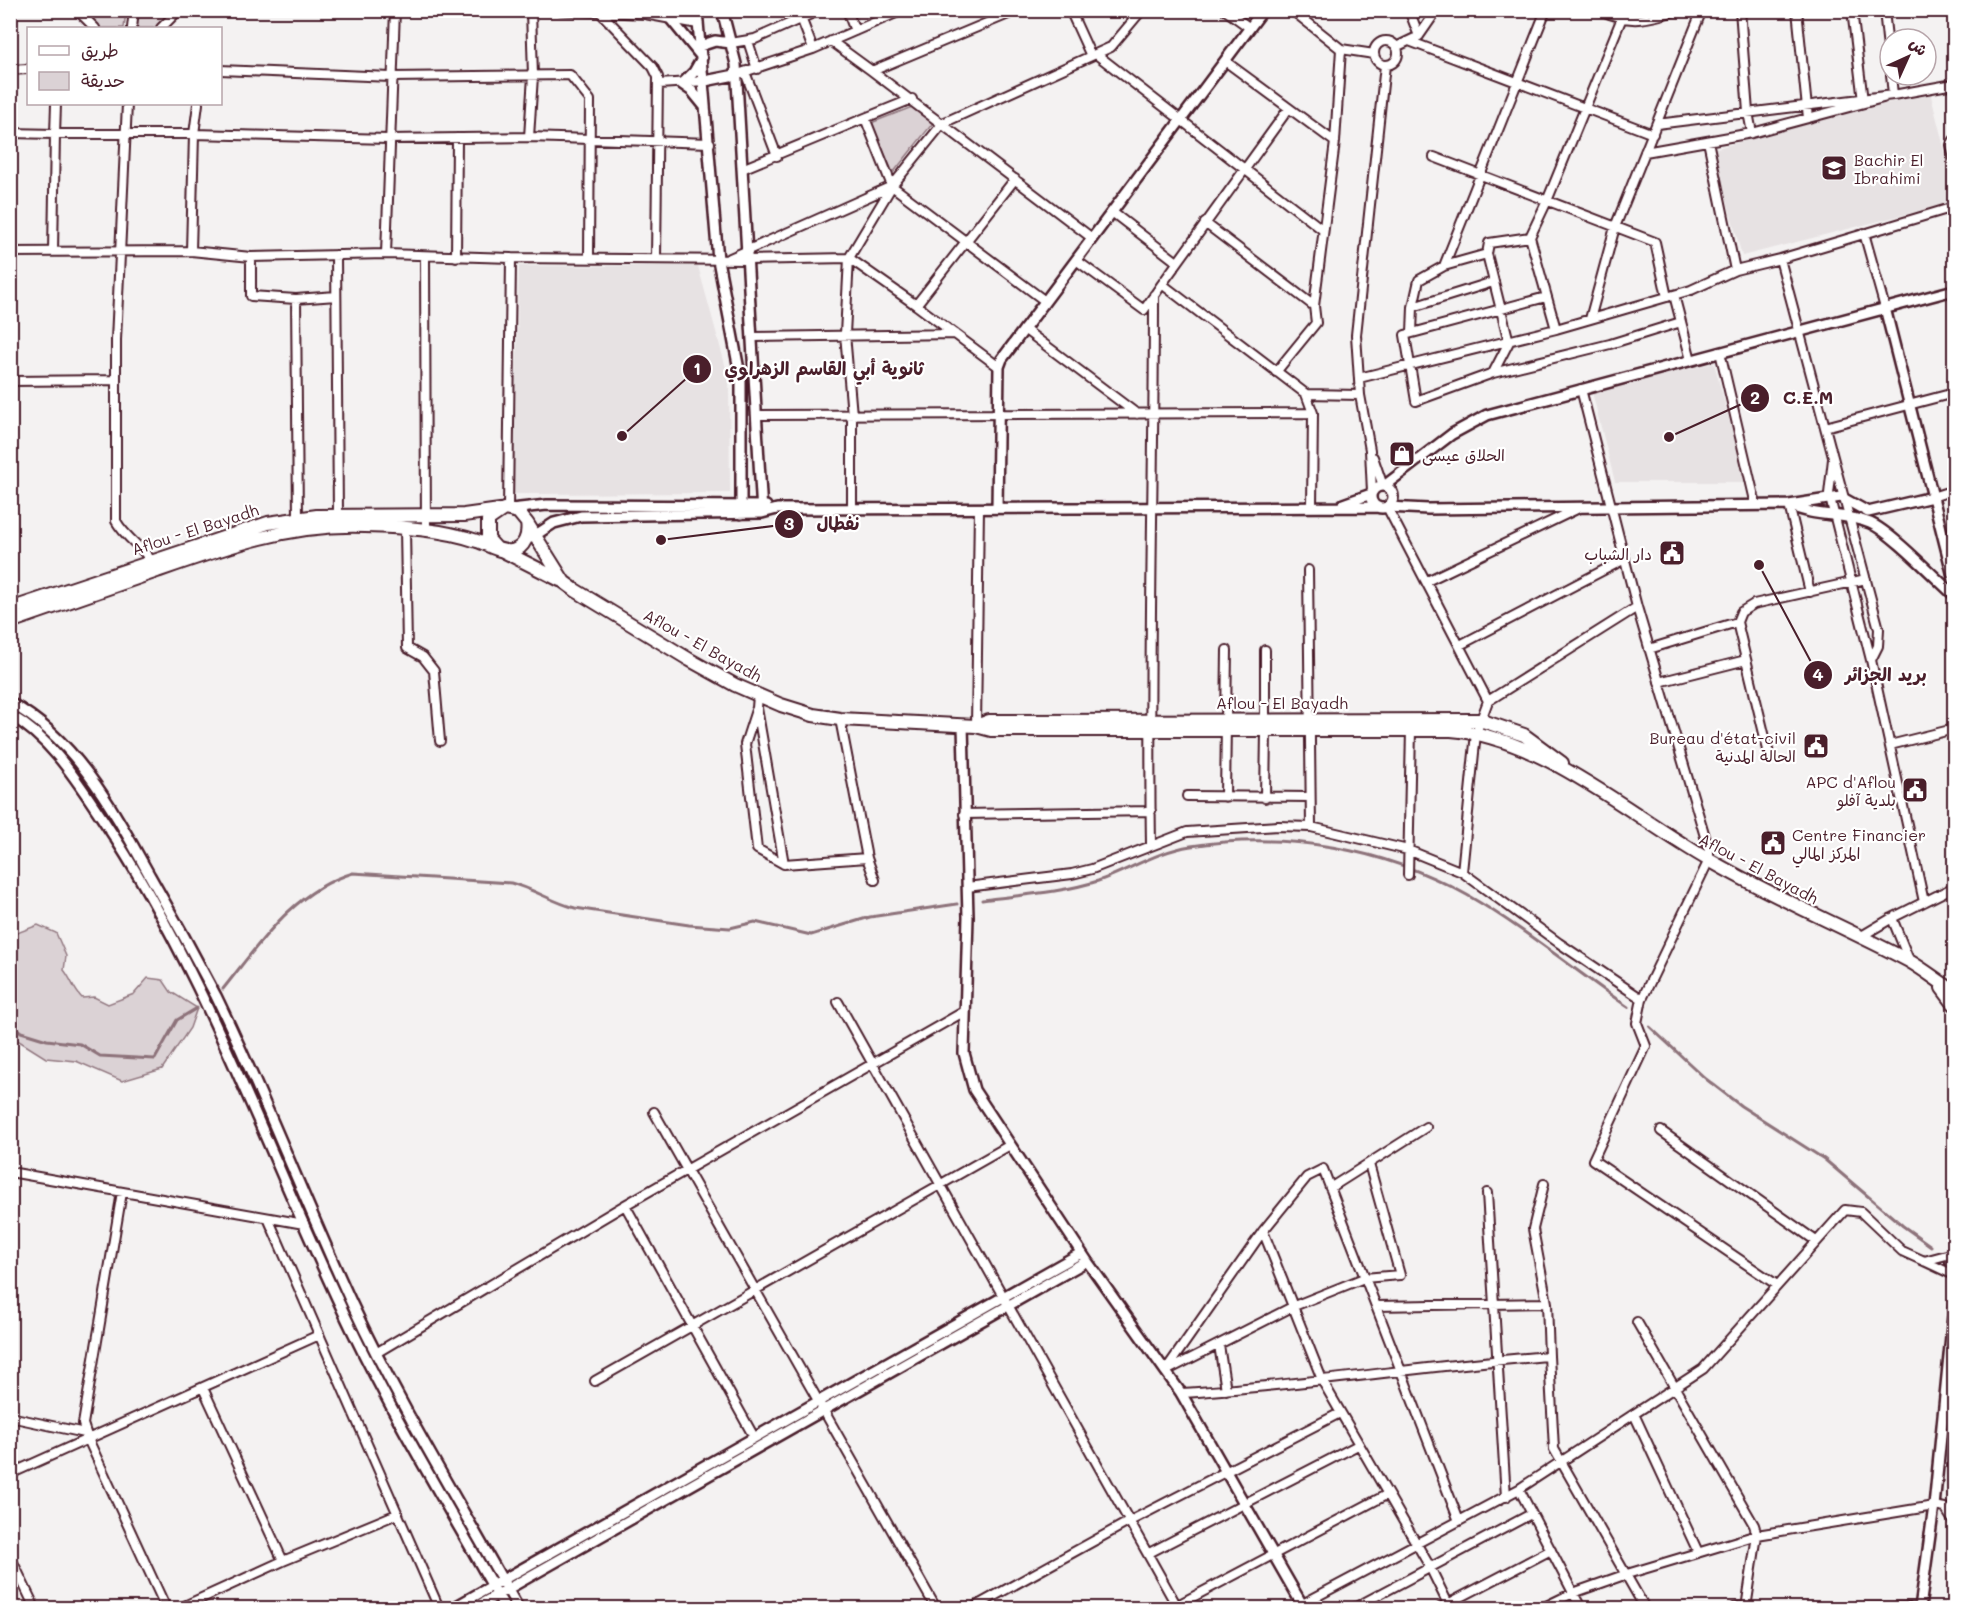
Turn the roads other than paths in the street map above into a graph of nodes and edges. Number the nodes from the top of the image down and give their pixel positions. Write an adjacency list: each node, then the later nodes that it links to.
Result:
1 (77, 10): 35 (street)
2 (134, 10): 36 (street)
3 (179, 10): 37 (street)
4 (395, 10): 62 (street)
5 (531, 10): 61 (street)
6 (561, 10): 29 (street)
7 (682, 10): 32 (street)
8 (697, 10): 34 (street)
9 (722, 10): 45 (street)
10 (820, 10): 31 (street)
11 (847, 10): 40 (street)
12 (903, 10): 40 (street)
13 (1018, 10): 59 (street)
14 (1070, 10): 51 (street)
15 (1142, 10): 51 (street)
16 (1225, 10): 39 (street)
17 (1263, 10): 39 (street)
18 (1292, 10): 49 (street)
19 (1409, 10): 41 (street)
20 (1437, 10): 41 (street)
21 (1546, 10): 64 (street)
22 (1599, 10): 33 (street)
23 (1680, 10): 33 (street)
24 (1702, 10): 84 (street)
25 (1740, 10): 79 (street)
26 (1797, 10): 72 (street)
27 (1852, 10): 71 (street)
28 (1884, 10): 38 (street)
29 (598, 11): 30 (street); 65 (street)
30 (645, 12): 32 (street)
31 (800, 14): 42 (street); 48 (street)
32 (669, 17): 34 (street); 52 (street)
33 (1621, 20): 77 (street)
34 (698, 24): 46 (street)
35 (93, 27)
36 (132, 27)
37 (162, 27)
38 (1886, 27)
39 (1250, 28): 53 (street)
40 (855, 31): 43 (street)
41 (1419, 36): 44 (street)
42 (748, 41): 45 (street); 56 (street)
43 (831, 41): 48 (street); 59 (street)
44 (1409, 41): 47 (street); 64 (street)
45 (731, 43): 46 (street); 60 (street)
46 (700, 46): 52 (street)
47 (1396, 47): 50 (street); 54 (street)
48 (813, 49): 56 (street)
49 (1341, 49): 50 (street); 98 (street)
50 (1374, 54): 54 (street)
51 (1094, 55): 82 (street); 83 (street)
52 (701, 57): 63 (street); 66 (street)
53 (1225, 61): 76 (street); 82 (street)
54 (1385, 65): 170 (street)
55 (27, 69): 57 (street)
56 (757, 69): 60 (street)
57 (10, 70)
58 (222, 70): 62 (street)
59 (872, 71): 70 (street)
60 (740, 73): 63 (street); 101 (street); 104 (street)
61 (533, 76): 62 (street); 91 (street); 93 (street)
62 (391, 77): 94 (street)
63 (705, 81): 66 (street); 78 (street)
64 (1518, 82): 77 (street); 106 (street)
65 (659, 84): 66 (street); 96 (street)
66 (682, 84): 78 (street)
67 (1954, 84): 69 (street)
68 (1892, 87): 69 (street)
69 (1893, 95): 71 (street)
70 (912, 99): 80 (street); 83 (street)
71 (1863, 101): 72 (street); 81 (street)
72 (1806, 104): 79 (street); 81 (street)
73 (56, 105): 87 (street)
74 (127, 105): 88 (street)
75 (198, 105): 89 (street)
76 (1289, 108): 98 (street); 105 (street)
77 (1586, 108): 90 (street); 109 (street)
78 (707, 110): 99 (street)
79 (1748, 112): 84 (street); 86 (street)
80 (865, 118): 101 (street); 108 (street)
81 (1808, 118): 86 (street)
82 (1180, 121): 105 (street); 111 (street)
83 (943, 123): 107 (street); 108 (street)
84 (1657, 124): 90 (street)
85 (10, 133): 87 (street)
86 (1752, 133): 97 (street)
87 (54, 134): 88 (street); 119 (street)
88 (126, 134): 89 (street); 122 (street)
89 (194, 134): 94 (street); 120 (street)
90 (1653, 134): 100 (street)
91 (529, 137): 92 (street); 93 (street)
92 (457, 138): 94 (street); 129 (street)
93 (589, 138): 96 (street); 130 (street)
94 (388, 139): 123 (street)
95 (1954, 140): 103 (street)
96 (656, 141): 99 (street); 133 (street)
97 (1708, 141): 100 (street); 139 (street)
98 (1335, 142): 114 (street)
99 (710, 143): 135 (street)
100 (1645, 153): 113 (street)
101 (777, 156): 104 (street)
102 (1434, 157): 106 (street)
103 (1954, 159)
104 (742, 169): 126 (street)
105 (1243, 170): 112 (street); 114 (street)
106 (1480, 175): 109 (street); 138 (street)
107 (1015, 178): 117 (street); 118 (street)
108 (892, 186): 118 (street); 126 (street); 132 (street)
109 (1547, 201): 113 (street); 116 (street)
110 (1954, 207): 115 (street)
111 (1112, 212): 117 (street); 137 (street)
112 (1205, 223): 137 (street); 150 (street)
113 (1615, 227): 145 (street); 154 (street)
114 (1323, 230): 150 (street)
115 (1864, 233): 134 (street); 152 (street)
116 (1530, 237): 124 (street); 146 (street)
117 (1092, 238): 136 (street)
118 (966, 242): 148 (street); 149 (street)
119 (53, 251): 121 (street); 122 (street)
120 (191, 251): 122 (street); 127 (street)
121 (10, 252)
122 (120, 253): 171 (street)
123 (386, 254): 125 (street); 128 (street)
124 (1487, 254): 138 (street); 140 (street)
125 (336, 255): 127 (street); 144 (street)
126 (748, 256): 132 (street); 135 (street); 162 (street)
127 (250, 257): 147 (street)
128 (425, 257): 129 (street); 209 (street)
129 (456, 257): 131 (street)
130 (589, 257): 131 (street); 133 (street)
131 (511, 258): 203 (street)
132 (849, 258): 149 (street); 160 (street)
133 (656, 259): 135 (street)
134 (1780, 259): 139 (street); 158 (street)
135 (722, 260): 207 (street)
136 (1076, 260): 143 (street); 148 (street)
137 (1178, 262): 141 (street)
138 (1444, 266): 151 (street)
139 (1735, 270): 145 (street)
140 (1493, 282): 151 (street); 153 (street)
141 (1162, 284): 143 (street); 168 (street)
142 (1954, 290): 152 (street)
143 (1154, 295): 183 (street)
144 (336, 296): 147 (street); 208 (street)
145 (1671, 296): 154 (street); 155 (street)
146 (1546, 297): 153 (street); 156 (street)
147 (297, 299): 211 (street)
148 (1045, 301): 157 (street)
149 (916, 305): 161 (street)
150 (1314, 306): 168 (street)
151 (1413, 307): 159 (street)
152 (1885, 308): 158 (street); 177 (street)
153 (1500, 311): 159 (street); 163 (street)
154 (1590, 319): 156 (street)
155 (1681, 322): 165 (street); 169 (street)
156 (1556, 328): 163 (street)
157 (1024, 329): 167 (street); 179 (street)
158 (1798, 331): 164 (street); 184 (street)
159 (1412, 333): 166 (street)
160 (845, 334): 161 (street); 162 (street); 181 (street)
161 (955, 334): 167 (street)
162 (753, 337): 180 (street)
163 (1509, 342): 166 (street); 169 (street)
164 (1720, 352): 165 (street); 195 (street)
165 (1691, 360): 173 (street)
166 (1410, 366): 169 (street); 170 (street)
167 (999, 367): 182 (street)
168 (1276, 372): 175 (street)
169 (1493, 373)
170 (1359, 378): 176 (street)
171 (116, 380): 172 (street); 218 (street)
172 (10, 381)
173 (1581, 389): 187 (street); 200 (street)
174 (1954, 393): 177 (street)
175 (1306, 394): 176 (street); 178 (street)
176 (1360, 395): 185 (street)
177 (1911, 404): 184 (street); 191 (street)
178 (1313, 413): 183 (street); 194 (street)
179 (1137, 414): 182 (street); 183 (street)
180 (758, 415): 181 (street); 204 (street)
181 (852, 415): 182 (street); 205 (street)
182 (998, 416): 202 (street)
183 (1154, 416): 196 (street)
184 (1825, 428): 186 (street)
185 (1370, 450): 187 (street); 189 (street)
186 (1833, 459): 190 (street); 192 (street)
187 (1388, 489): 189 (street); 198 (street); 206 (street)
188 (1954, 490): 191 (street)
189 (1372, 493): 197 (street); 198 (street)
190 (1830, 497): 192 (street); 193 (street); 210 (street)
191 (1932, 497): 192 (street); 219 (street)
192 (1844, 498): 212 (street)
193 (1789, 505): 195 (street); 210 (street); 227 (street)
194 (1312, 506): 196 (street); 197 (street)
195 (1756, 506): 200 (street)
196 (1154, 507): 202 (street); 246 (street)
197 (1332, 507): 198 (street)
198 (1384, 507): 206 (street); 224 (street)
199 (1581, 507): 200 (street); 206 (street); 224 (street)
200 (1610, 507): 217 (street)
201 (980, 508): 202 (street); 205 (street); 251 (street)
202 (997, 508)
203 (508, 509): 207 (street); 209 (main road, Aflou - El Bayadh); 215 (main road, Aflou - El Bayadh); 216 (main road)
204 (762, 509): 205 (street); 207 (street)
205 (852, 509)
206 (1428, 509)
207 (741, 510): 215 (street)
208 (338, 515): 209 (main road, Aflou - El Bayadh); 211 (main road, Aflou - El Bayadh)
209 (426, 515): 214 (street)
210 (1835, 516): 212 (street); 226 (street)
211 (298, 518): 218 (main road, Aflou - El Bayadh)
212 (1849, 518): 221 (street); 222 (street)
213 (405, 528): 214 (main road, Aflou - El Bayadh); 231 (main road, Aflou - El Bayadh); 255 (street)
214 (426, 531): 216 (main road, Aflou - El Bayadh)
215 (529, 539): 216 (main road); 225 (main road, Aflou - El Bayadh)
216 (500, 550): 225 (main road, Aflou - El Bayadh)
217 (1624, 559): 229 (street); 233 (street)
218 (151, 560): 230 (main road, Aflou - El Bayadh)
219 (1951, 566): 221 (street); 223 (street)
220 (1308, 570): 249 (street)
221 (1933, 576): 228 (street)
222 (1866, 579): 226 (street); 238 (street)
223 (1954, 580)
224 (1426, 581): 233 (street)
225 (564, 582): 240 (main road, Aflou - El Bayadh)
226 (1852, 582): 227 (street); 238 (street)
227 (1810, 592): 232 (street)
228 (1954, 595)
229 (1637, 607): 234 (street); 241 (street)
230 (10, 609)
231 (10, 622)
232 (1737, 622): 234 (street); 237 (street)
233 (1460, 645): 241 (street)
234 (1649, 649): 239 (street)
235 (1227, 650): 247 (street)
236 (1265, 650): 248 (street)
237 (1746, 660): 239 (street); 257 (street)
238 (1871, 660): 256 (street)
239 (1659, 682): 268 (street)
240 (758, 695): 243 (street); 245 (main road, Aflou - El Bayadh)
241 (1488, 701): 252 (street)
242 (10, 703): 320 (street)
243 (757, 708): 269 (street); 269 (street)
244 (10, 715): 300 (street)
245 (840, 719): 250 (main road, Aflou - El Bayadh); 267 (street)
246 (1150, 725): 247 (main road, Aflou - El Bayadh); 251 (main road, Aflou - El Bayadh); 262 (street)
247 (1225, 725): 248 (main road, Aflou - El Bayadh); 260 (street)
248 (1266, 725): 249 (main road, Aflou - El Bayadh); 261 (street)
249 (1309, 725): 252 (main road, Aflou - El Bayadh); 253 (main road, Aflou - El Bayadh); 259 (street)
250 (963, 726): 251 (main road, Aflou - El Bayadh); 263 (street)
251 (976, 726)
252 (1478, 726): 253 (main road, Aflou - El Bayadh); 268 (main road, Aflou - El Bayadh); 270 (street)
253 (1411, 729): 266 (street)
254 (1954, 729): 256 (street)
255 (440, 741)
256 (1890, 746): 275 (street)
257 (1768, 754)
258 (1187, 796): 260 (street)
259 (1310, 796): 261 (street); 264 (street)
260 (1225, 797): 261 (street)
261 (1266, 798)
262 (1151, 811): 263 (street); 265 (street)
263 (964, 814): 273 (street)
264 (1311, 827): 265 (street); 266 (street)
265 (1151, 845): 273 (street)
266 (1408, 852): 270 (street); 271 (street)
267 (867, 858): 269 (street); 272 (street)
268 (1709, 860): 277 (main road, Aflou - El Bayadh); 281 (street)
269 (784, 864)
270 (1462, 872): 281 (street)
271 (1408, 875)
272 (875, 880)
273 (967, 887): 284 (street)
274 (1954, 887): 275 (street)
275 (1924, 902): 276 (street)
276 (1892, 918): 277 (street); 278 (street)
277 (1859, 937): 278 (main road, Aflou - El Bayadh)
278 (1910, 962): 279 (main road, Aflou - El Bayadh)
279 (1936, 980): 280 (main road, Aflou - El Bayadh); 283 (main road, Aflou - El Bayadh)
280 (1954, 992)
281 (1642, 999): 308 (street)
282 (838, 1002): 285 (street)
283 (1954, 1004)
284 (965, 1011): 285 (street); 289 (street)
285 (873, 1063): 291 (street); 293 (street)
286 (654, 1112): 291 (street)
287 (1426, 1127): 290 (street)
288 (1661, 1131): 302 (street)
289 (1010, 1145): 293 (street); 304 (street)
290 (1369, 1164): 295 (street); 307 (street)
291 (687, 1170): 298 (street); 309 (street)
292 (10, 1172): 296 (street)
293 (941, 1183): 309 (street); 310 (street)
294 (1544, 1184): 311 (street)
295 (1330, 1188): 301 (street); 307 (street)
296 (122, 1192): 299 (street); 335 (street)
297 (1487, 1193): 312 (street)
298 (625, 1205): 317 (street); 320 (street)
299 (268, 1218): 300 (street); 318 (street)
300 (304, 1224): 361 (street)
301 (1263, 1231): 313 (street); 323 (street)
302 (1815, 1241): 305 (street); 308 (street)
303 (1954, 1254): 305 (street); 306 (street)
304 (1084, 1257): 310 (street); 323 (street)
305 (1924, 1261): 306 (street)
306 (1954, 1274)
307 (1364, 1278): 313 (street); 314 (street)
308 (1777, 1284): 327 (street)
309 (754, 1289): 317 (street); 331 (street)
310 (1007, 1300): 331 (street); 348 (street)
311 (1546, 1303): 312 (street); 321 (street)
312 (1494, 1305): 314 (street); 322 (street)
313 (1294, 1306): 319 (street); 326 (street)
314 (1376, 1306): 324 (street)
315 (1954, 1306): 345 (street)
316 (1637, 1323): 327 (street)
317 (693, 1325): 325 (street); 336 (street)
318 (319, 1335): 328 (street); 346 (street)
319 (1220, 1345): 323 (street); 329 (street)
320 (376, 1353): 362 (street)
321 (1549, 1356): 322 (street); 338 (street)
322 (1497, 1360): 324 (street); 343 (street)
323 (1165, 1371): 330 (street)
324 (1403, 1372): 326 (street); 349 (street)
325 (595, 1381)
326 (1323, 1382): 329 (street); 332 (street)
327 (1674, 1387): 333 (street); 351 (street)
328 (202, 1388): 335 (street); 358 (street)
329 (1226, 1390): 330 (street)
330 (1181, 1393): 339 (street)
331 (820, 1405): 336 (street); 362 (street); 377 (street)
332 (1340, 1413): 337 (street); 339 (street)
333 (1634, 1414): 338 (street); 354 (street)
334 (10, 1417): 335 (street)
335 (86, 1436): 340 (street); 370 (street)
336 (754, 1437): 362 (street)
337 (1358, 1445): 342 (street); 344 (street)
338 (1562, 1462): 341 (street); 360 (street)
339 (1225, 1471): 344 (street); 348 (street)
340 (10, 1474)
341 (1519, 1489): 343 (street); 347 (street)
342 (1386, 1495): 352 (street); 356 (street)
343 (1506, 1497): 349 (street)
344 (1245, 1504): 355 (street); 356 (street)
345 (1934, 1506): 350 (street); 351 (street); 386 (street)
346 (397, 1514): 358 (street); 372 (street)
347 (1531, 1514): 353 (street); 359 (street)
348 (1130, 1521): 355 (street); 365 (street)
349 (1459, 1521): 352 (street)
350 (1954, 1522)
351 (1757, 1535): 354 (street); 368 (street)
352 (1415, 1543): 359 (street); 367 (street)
353 (1551, 1550): 363 (street); 366 (street)
354 (1698, 1552): 360 (street)
355 (1149, 1553): 378 (street)
356 (1274, 1555): 367 (street); 378 (street)
357 (10, 1556): 369 (street)
358 (283, 1561): 371 (street)
359 (1430, 1567): 366 (street); 379 (street)
360 (1628, 1574): 363 (street); 383 (street)
361 (491, 1584): 362 (street); 364 (street); 373 (street)
362 (504, 1584): 364 (street); 376 (street)
363 (1573, 1593): 381 (street); 382 (street)
364 (496, 1594): 374 (street); 375 (street)
365 (976, 1606)
366 (1449, 1606): 380 (street)
367 (1300, 1607)
368 (1746, 1607): 384 (street)
369 (35, 1608)
370 (166, 1608)
371 (180, 1608)
372 (438, 1608)
373 (453, 1608)
374 (474, 1608)
375 (505, 1608)
376 (518, 1608)
377 (936, 1608)
378 (1176, 1608)
379 (1354, 1608)
380 (1440, 1608)
381 (1542, 1608)
382 (1581, 1608)
383 (1645, 1608)
384 (1734, 1608)
385 (1844, 1608): 386 (street)
386 (1920, 1608)

